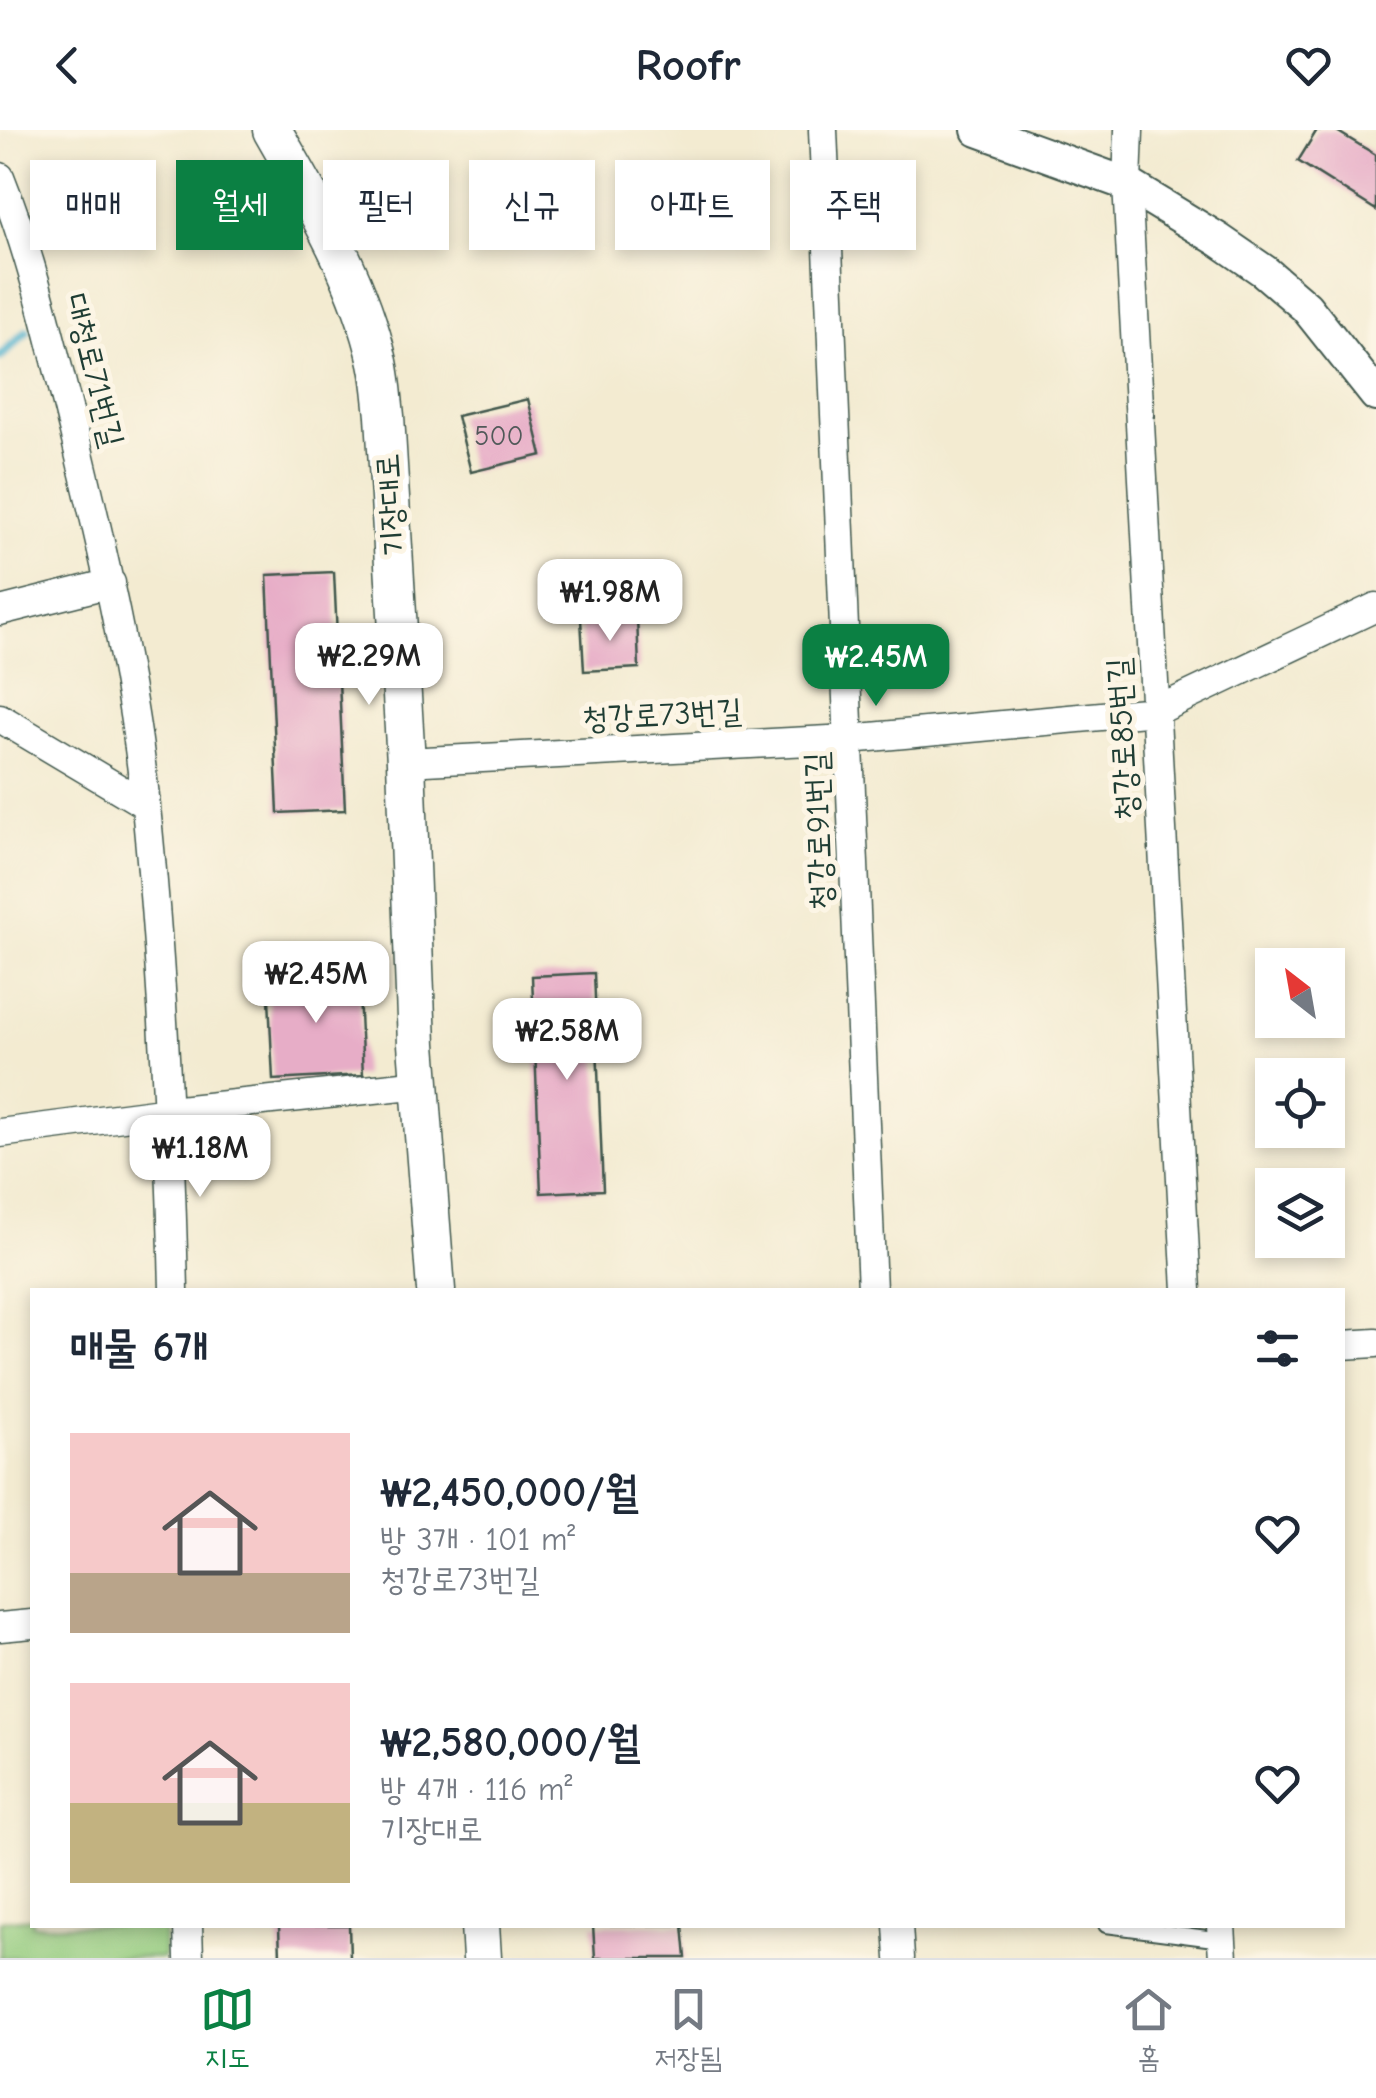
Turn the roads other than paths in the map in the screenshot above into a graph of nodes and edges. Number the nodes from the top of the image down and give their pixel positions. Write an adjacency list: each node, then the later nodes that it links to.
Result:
1 (272, 130): 14 (main road, 기장대로)
2 (823, 130): 13 (street, 청강로91번길)
3 (978, 130): 6 (street)
4 (1129, 130): 6 (street, 청강로85번길)
5 (0, 177): 8 (street, 대청로71번길)
6 (1127, 184): 7 (street); 11 (street, 청강로85번길)
7 (1376, 394)
8 (111, 583): 10 (street); 15 (street, 대청로71번길)
9 (1376, 607): 11 (street, 청강로73번길)
10 (0, 611)
11 (1156, 711): 13 (street, 청강로73번길); 22 (street, 청강로85번길)
12 (0, 718): 15 (street)
13 (849, 739): 14 (street, 청강로73번길); 21 (street, 청강로91번길)
14 (406, 762): 16 (main road, 기장대로)
15 (146, 805): 17 (street, 대청로71번길)
16 (422, 1084): 17 (street); 20 (main road, 기장대로)
17 (170, 1110): 18 (street); 19 (street, 대청로71번길)
18 (0, 1134)
19 (174, 1288)
20 (436, 1288)
21 (872, 1288)
22 (1186, 1288)
23 (1376, 1344): 24 (street)
24 (1345, 1346)
25 (30, 1624): 26 (street)
26 (0, 1627)
27 (188, 1928): 32 (street)
28 (480, 1928): 33 (main road)
29 (898, 1928): 34 (street)
30 (1128, 1928): 31 (lane)
31 (1222, 1941)
32 (189, 1958)
33 (482, 1958)
34 (900, 1958)

